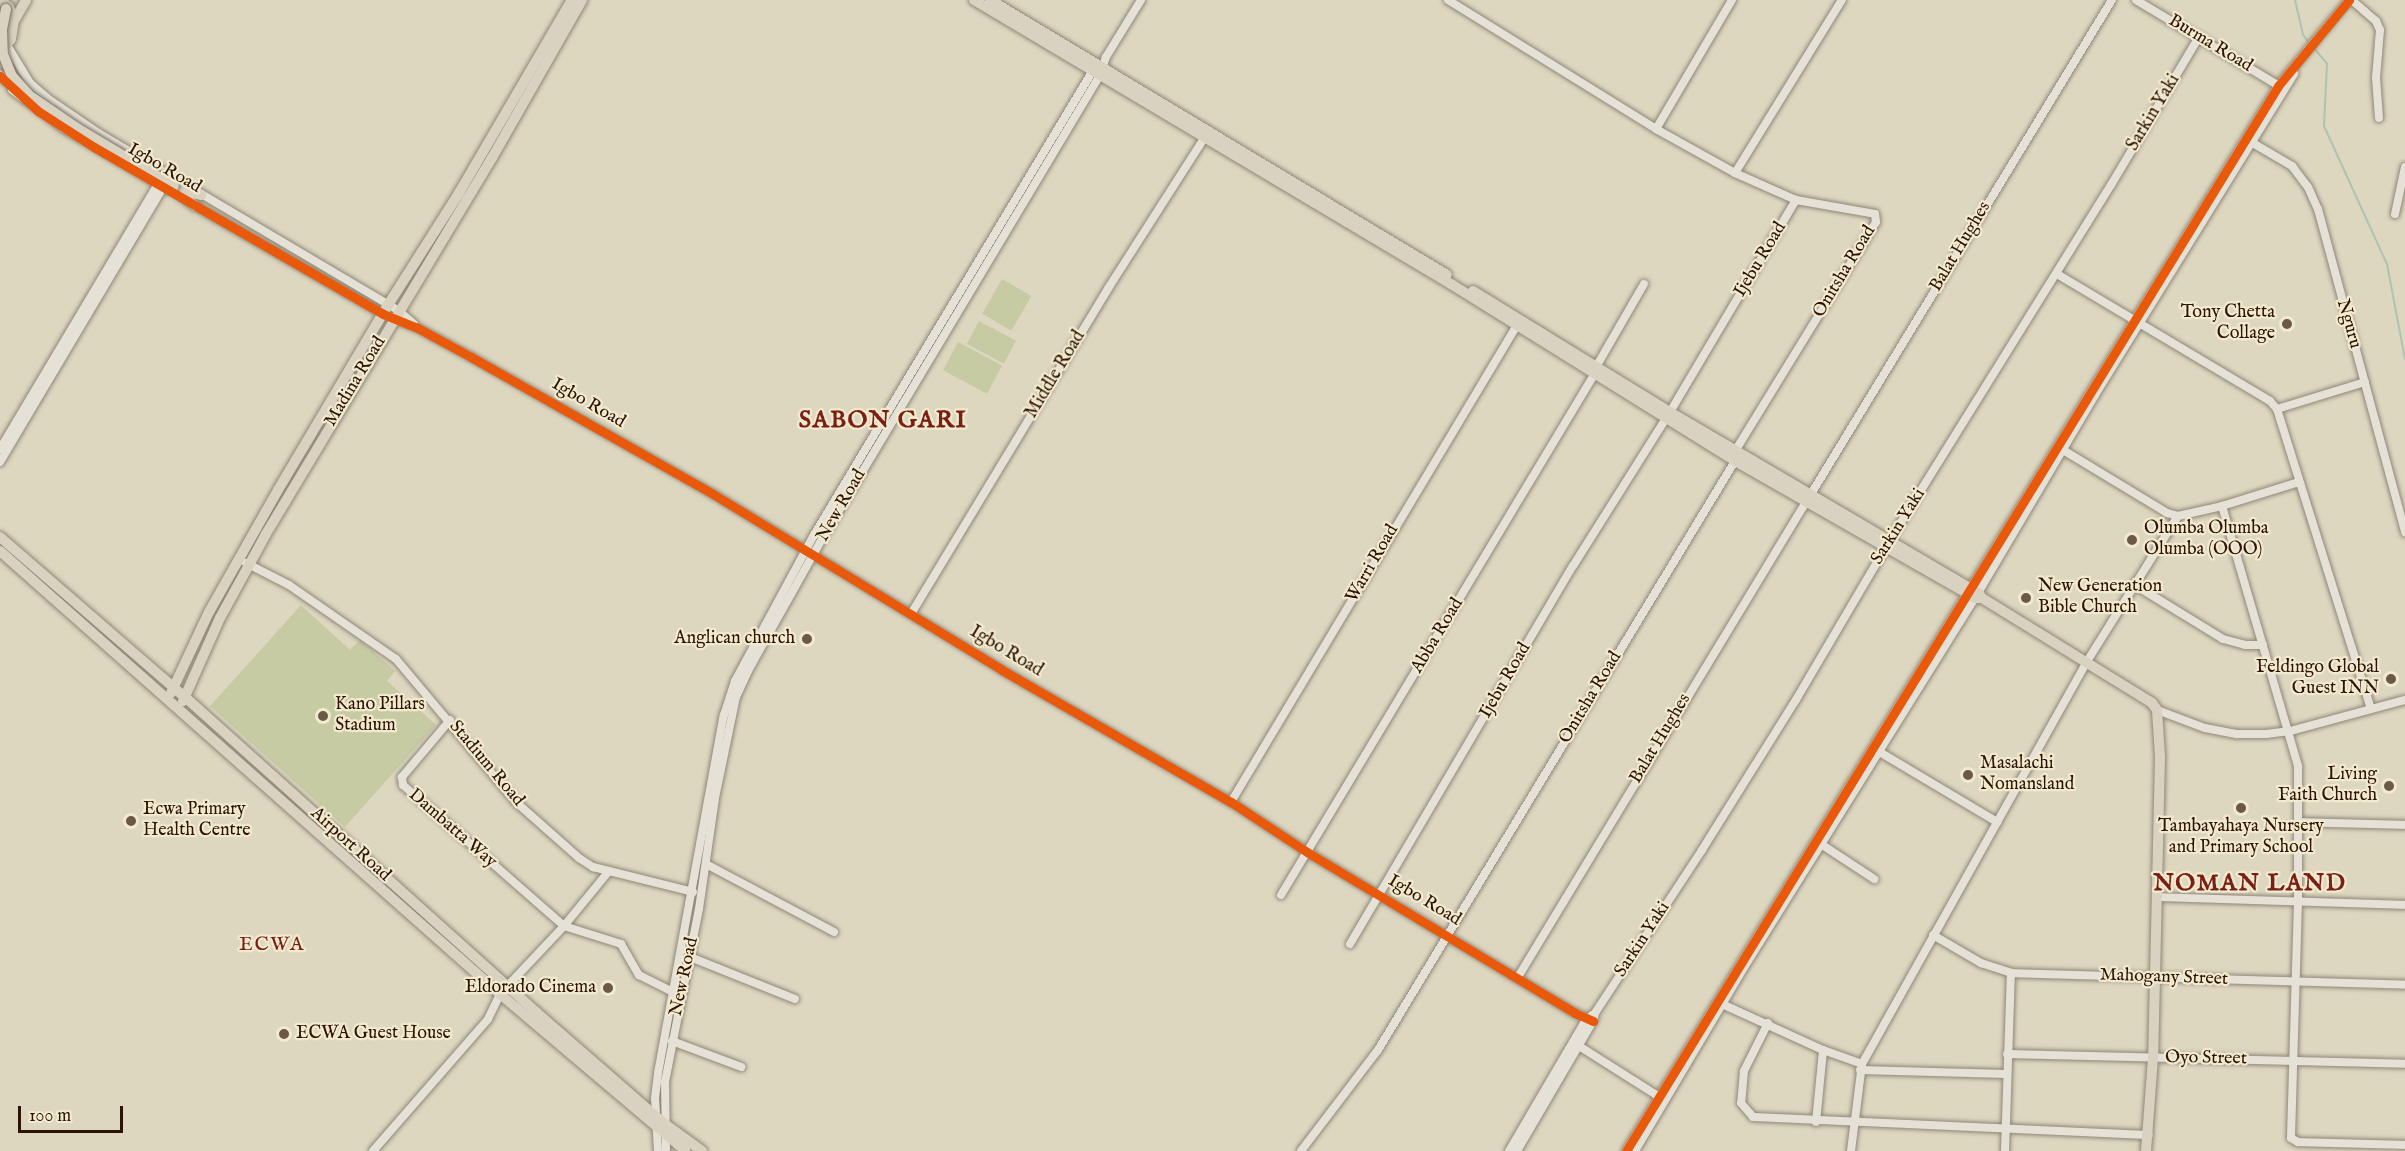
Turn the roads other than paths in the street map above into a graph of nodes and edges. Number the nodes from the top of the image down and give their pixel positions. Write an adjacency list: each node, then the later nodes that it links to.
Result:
1 (26, 0): 14 (main road)
2 (572, 0): 22 (main road, Madina Road)
3 (582, 0): 22 (main road, Madina Road)
4 (974, 0): 17 (main road)
5 (990, 0): 17 (main road)
6 (1141, 0): 17 (street, New Road)
7 (1448, 0): 21 (street)
8 (1732, 0): 21 (street)
9 (1842, 0): 26 (street)
10 (2112, 0): 48 (street, Balat Hughes)
11 (2136, 0): 15 (street, Burma Road)
12 (2353, 1): 19 (street); 20 (street)
13 (4, 5): 14 (main road); 27 (main road, bridge)
14 (14, 21): 16 (main road)
15 (2199, 37): 19 (street, Burma Road); 33 (street, Sarkin Yaki)
16 (4, 49): 28 (street, Igbo Road)
17 (1100, 67): 23 (main road); 32 (main road); 55 (street, New Road); 56 (street, New Road)
18 (0, 76): 27 (main road, bridge); 27 (street, Igbo Road)
19 (2281, 88): 24 (street); 37 (street)
20 (2379, 118)
21 (1656, 129): 26 (street)
22 (501, 132): 35 (main road, Madina Road); 36 (main road, Madina Road)
23 (1205, 137): 32 (main road); 61 (street, Middle Road)
24 (2251, 142): 37 (street); 40 (street, Nguru)
25 (2405, 167): 31 (street)
26 (1735, 172): 29 (street)
27 (167, 187): 28 (main road); 30 (main road); 43 (street); 46 (street)
28 (201, 195): 35 (street, Igbo Road)
29 (1796, 200): 42 (street, Ijebu Road); 45 (street, Onitsha Road)
30 (196, 206): 35 (street, Igbo Road)
31 (2395, 214)
32 (1406, 254): 38 (main road); 39 (main road)
33 (2056, 274): 37 (street); 53 (street, Sarkin Yaki)
34 (1644, 284): 39 (street, Abba Road)
35 (385, 309): 36 (street, Igbo Road); 57 (main road, Madina Road)
36 (396, 315): 55 (street, Igbo Road); 58 (main road, Madina Road)
37 (2138, 321): 41 (street); 44 (street); 60 (street)
38 (1516, 327): 39 (main road); 76 (street, Warri Road)
39 (1595, 371): 42 (main road); 81 (street, Abba Road)
40 (2364, 382): 41 (street); 51 (street, Nguru)
41 (2277, 409): 47 (street)
42 (1668, 416): 45 (main road); 86 (street, Ijebu Road)
43 (0, 449)
44 (2063, 450): 50 (street); 60 (street)
45 (1735, 456): 48 (main road); 94 (street, Onitsha Road)
46 (0, 462)
47 (2299, 482): 49 (street); 70 (street)
48 (1808, 498): 53 (main road); 99 (street, Balat Hughes)
49 (2222, 506): 50 (street); 62 (street)
50 (2178, 516): 59 (street)
51 (2405, 532)
52 (0, 537): 64 (main road, Airport Road)
53 (1888, 544): 60 (main road); 107 (street, Sarkin Yaki)
54 (0, 551): 67 (main road, Airport Road)
55 (805, 551): 56 (street, Igbo Road); 65 (street, New Road)
56 (814, 556): 61 (street, Igbo Road); 65 (street, New Road)
57 (238, 559): 58 (street, Stadium Road); 64 (main road, Madina Road)
58 (249, 564): 66 (main road, Madina Road); 72 (street, Stadium Road)
59 (2135, 585): 62 (street); 63 (street)
60 (1975, 594): 63 (main road); 74 (street); 119 (street)
61 (911, 614): 76 (street, Igbo Road)
62 (2263, 645): 73 (street)
63 (2086, 663): 71 (main road); 77 (street)
64 (173, 687): 66 (main road, Airport Road); 67 (main road, Madina Road)
65 (733, 696): 75 (street, New Road)
66 (185, 697): 69 (main road, Madina Road); 103 (main road, Airport Road)
67 (169, 699): 69 (main road, Airport Road)
68 (2405, 700): 70 (street)
69 (180, 709): 103 (main road, Airport Road)
70 (2371, 709): 73 (street)
71 (2157, 710): 73 (street); 88 (main road)
72 (450, 720): 83 (street, Stadium Road); 92 (street, Dambatta Way)
73 (2290, 731): 78 (street)
74 (1878, 751): 77 (street); 80 (street)
75 (716, 777): 82 (street, New Road); 85 (street, New Road)
76 (1231, 802): 81 (street, Igbo Road)
77 (1997, 822): 95 (street)
78 (2298, 822): 79 (street); 89 (street)
79 (2405, 825)
80 (1821, 844): 84 (street); 106 (street)
81 (1307, 852): 86 (street, Igbo Road); 87 (street, Abba Road)
82 (706, 864): 91 (street, New Road); 93 (street)
83 (609, 871): 85 (street, Stadium Road); 92 (street)
84 (1874, 879)
85 (693, 892): 91 (street, New Road)
86 (1379, 894): 94 (street, Igbo Road); 96 (street, Ijebu Road)
87 (1281, 896)
88 (2156, 897): 89 (street); 100 (main road)
89 (2298, 901): 90 (street); 101 (street)
90 (2405, 905)
91 (695, 908): 97 (street, New Road); 104 (street, New Road)
92 (564, 926): 103 (street); 104 (street)
93 (834, 932)
94 (1449, 935): 99 (street, Igbo Road); 131 (street, Onitsha Road)
95 (1933, 935): 98 (street, Mahogany Street); 117 (street)
96 (1350, 944)
97 (690, 957): 104 (street, New Road); 105 (street)
98 (2011, 973): 100 (street, Mahogany Street); 112 (street)
99 (1518, 977): 107 (street, Igbo Road)
100 (2154, 977): 101 (street, Mahogany Street); 113 (main road)
101 (2295, 982): 102 (street, Mahogany Street); 114 (street)
102 (2405, 985)
103 (504, 990): 122 (main road, Airport Road); 126 (street)
104 (678, 994): 109 (street, New Road); 122 (street, New Road)
105 (795, 999)
106 (1722, 1004): 108 (street); 135 (street)
107 (1590, 1020): 110 (street, Sarkin Yaki); 132 (street)
108 (1768, 1023): 111 (street); 120 (street)
109 (672, 1041): 116 (street); 122 (street, New Road)
110 (1579, 1046): 119 (street); 133 (street, Sarkin Yaki)
111 (1823, 1050): 117 (street); 120 (street)
112 (2007, 1054): 113 (street, Oyo Street); 118 (street)
113 (2153, 1058): 114 (street, Oyo Street); 124 (main road)
114 (2292, 1061): 115 (street, Oyo Street); 125 (street)
115 (2405, 1064)
116 (741, 1067)
117 (1861, 1067): 118 (street); 121 (street)
118 (2007, 1074): 123 (street)
119 (1658, 1096): 134 (street)
120 (1816, 1122): 121 (street)
121 (1854, 1122): 123 (street); 136 (street)
122 (662, 1127): 127 (street); 128 (street); 129 (main road, Airport Road); 130 (main road, Airport Road)
123 (2005, 1130): 124 (street); 137 (street)
124 (2149, 1136): 138 (main road)
125 (2405, 1145)
126 (373, 1151)
127 (658, 1151)
128 (666, 1151)
129 (686, 1151)
130 (702, 1151)
131 (1301, 1151)
132 (1509, 1151)
133 (1517, 1151)
134 (1626, 1151)
135 (1635, 1151)
136 (1851, 1151)
137 (2005, 1151)
138 (2146, 1151)

